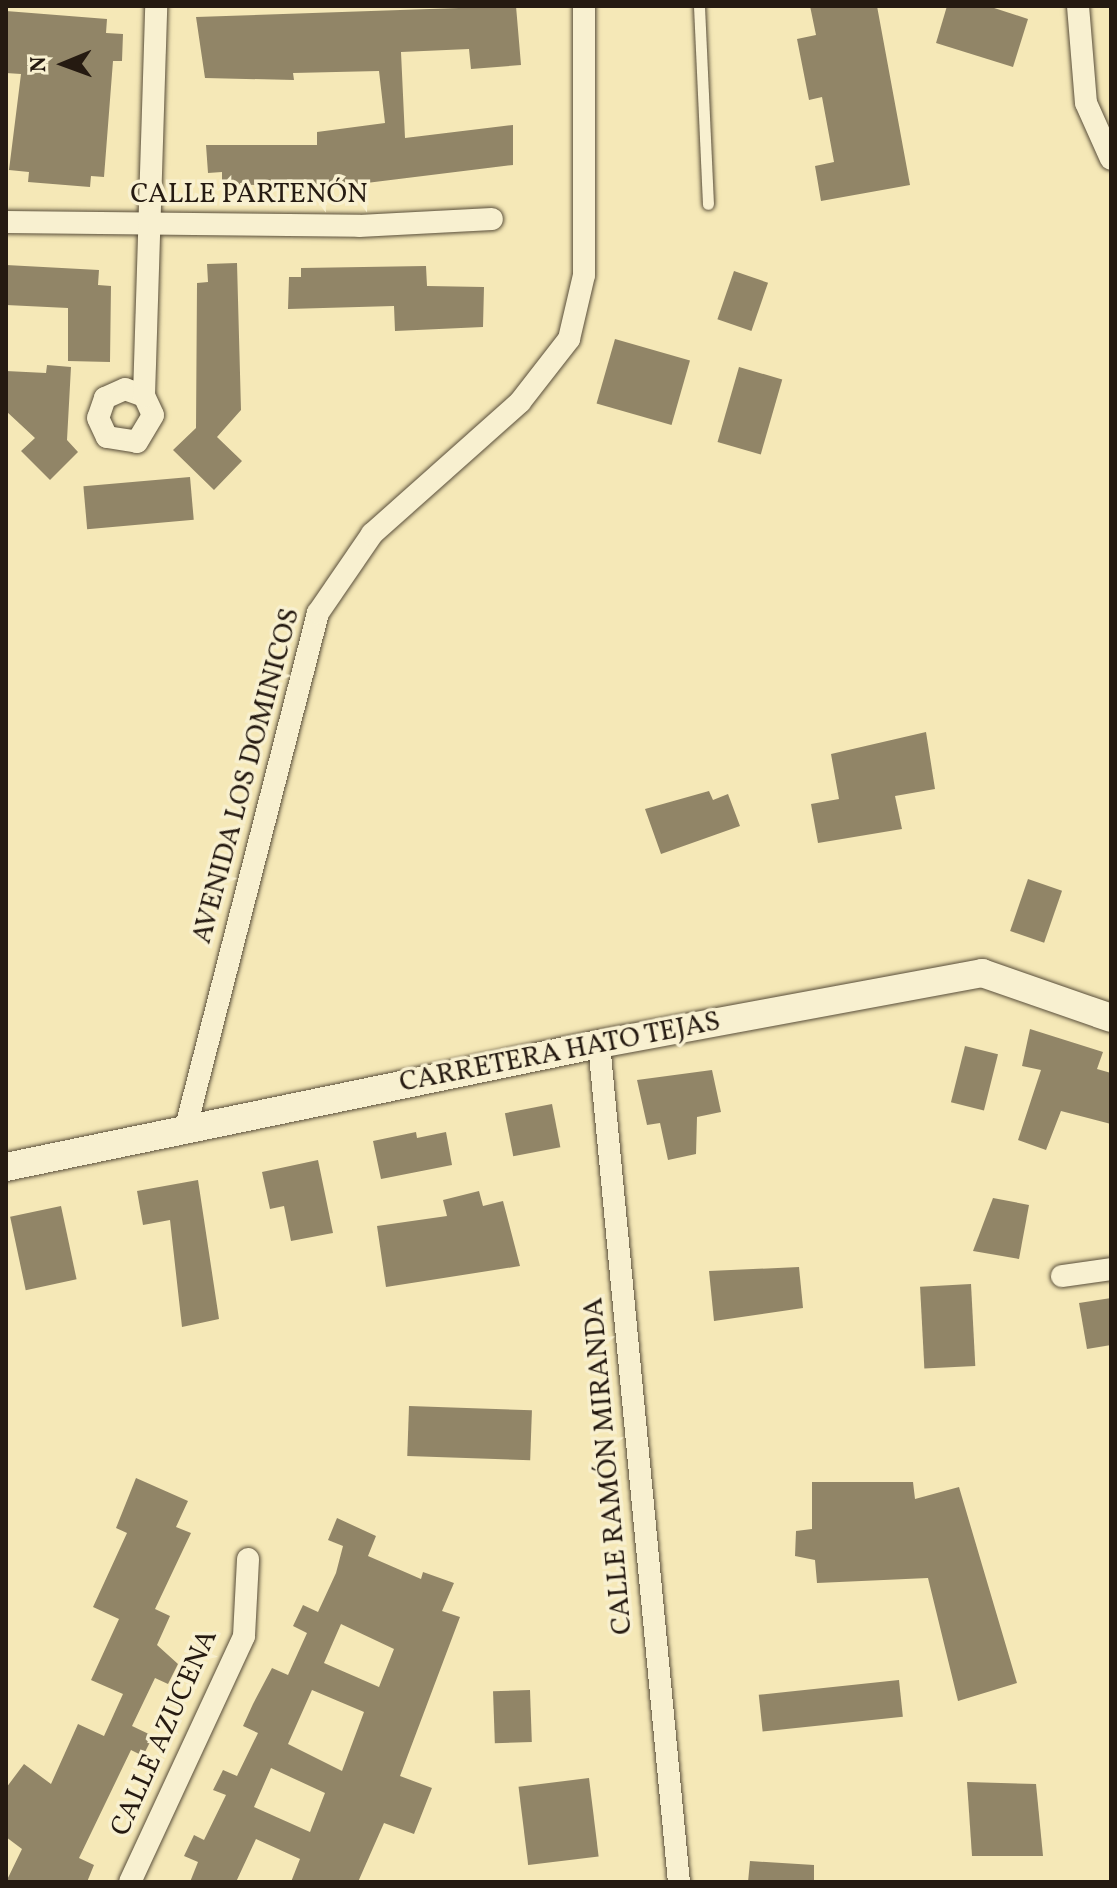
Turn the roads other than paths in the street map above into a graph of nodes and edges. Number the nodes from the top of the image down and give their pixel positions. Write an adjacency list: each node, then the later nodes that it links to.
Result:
1 (156, 6): 9 (street)
2 (584, 6): 13 (street, AVENIDA LOS DOMINICOS)
3 (699, 6): 6 (lane)
4 (1078, 6): 5 (street)
5 (1111, 159)
6 (708, 204)
7 (492, 219): 9 (street, CALLE PARTENÓN)
8 (6, 222): 9 (street, CALLE PARTENÓN)
9 (151, 226): 10 (street)
10 (144, 396)
11 (1111, 1018): 12 (street, CARRETERA HATO TEJAS)
12 (599, 1044): 13 (street, CARRETERA HATO TEJAS); 19 (street, CALLE RAMÓN MIRANDA)
13 (186, 1127): 14 (street, CARRETERA HATO TEJAS)
14 (6, 1167)
15 (1111, 1269): 16 (street)
16 (1062, 1276)
17 (248, 1559): 18 (street, CALLE AZUCENA)
18 (130, 1882)
19 (679, 1882)

